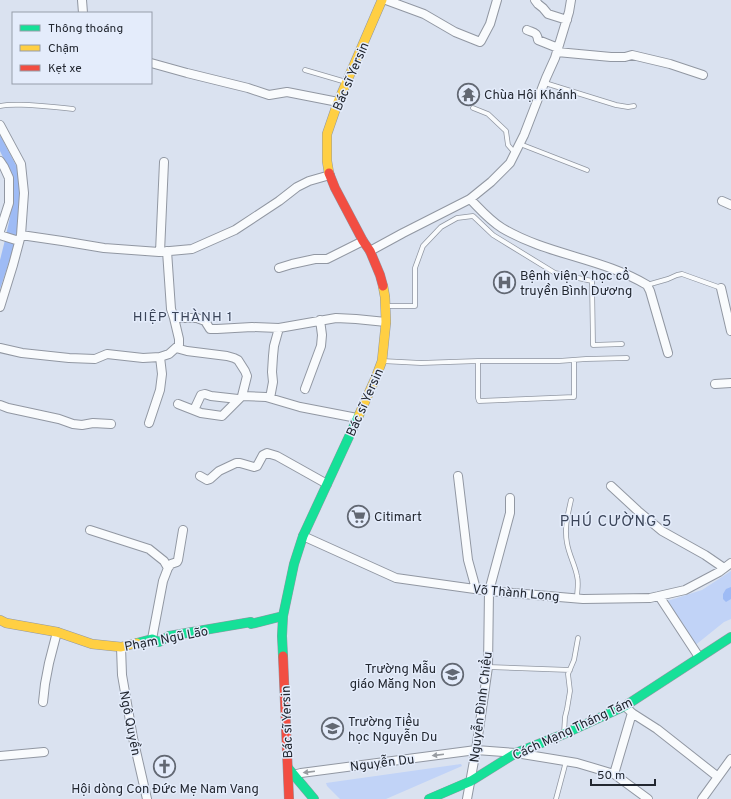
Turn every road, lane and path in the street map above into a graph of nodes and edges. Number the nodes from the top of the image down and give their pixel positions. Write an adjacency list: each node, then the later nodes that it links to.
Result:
1 (82, 0): 7 (street)
2 (382, 0): 14 (main road, Bác sĩ Yersin)
3 (386, 0): 4 (street)
4 (497, 0)
5 (535, 0): 8 (street)
6 (570, 0): 8 (street)
7 (83, 12)
8 (567, 20): 10 (street)
9 (527, 30): 10 (street)
10 (557, 50): 13 (street); 15 (street)
11 (152, 63): 16 (street)
12 (305, 70): 14 (lane)
13 (703, 75)
14 (347, 83): 16 (main road, Bác sĩ Yersin)
15 (544, 83): 18 (lane); 22 (street)
16 (338, 102): 27 (main road, Bác sĩ Yersin)
17 (0, 106): 20 (lane)
18 (634, 106)
19 (473, 108): 23 (lane)
20 (73, 109)
21 (0, 125): 32 (street)
22 (520, 144): 23 (street); 26 (lane)
23 (515, 153): 28 (street)
24 (0, 160): 31 (street)
25 (164, 162): 34 (street)
26 (587, 170)
27 (330, 175): 33 (main road, Bác sĩ Yersin); 34 (street)
28 (470, 199): 35 (street); 37 (street)
29 (722, 201): 30 (street)
30 (731, 205)
31 (1, 234): 32 (street)
32 (19, 239): 34 (street); 40 (street)
33 (363, 241): 35 (main road, Bác sĩ Yersin); 36 (street)
34 (164, 251): 41 (street)
35 (370, 252): 39 (main road, Bác sĩ Yersin)
36 (279, 268)
37 (647, 284): 38 (lane); 49 (street)
38 (721, 288): 45 (street)
39 (386, 306): 43 (main road, Bác sĩ Yersin); 46 (lane)
40 (0, 307)
41 (174, 318): 44 (street); 48 (street)
42 (320, 320): 43 (street); 44 (street); 57 (street)
43 (386, 322): 53 (main road, Bác sĩ Yersin)
44 (278, 328): 59 (street)
45 (731, 331)
46 (622, 344)
47 (0, 348): 50 (street)
48 (176, 348): 50 (street); 58 (street)
49 (668, 353)
50 (160, 357): 64 (street)
51 (627, 358): 52 (lane)
52 (574, 360): 54 (lane); 54 (lane)
53 (382, 361): 54 (lane); 63 (main road, Bác sĩ Yersin)
54 (478, 361)
55 (731, 383): 56 (street)
56 (715, 384)
57 (305, 389)
58 (240, 397): 59 (street); 62 (street); 62 (street)
59 (270, 398): 63 (street)
60 (178, 404): 62 (street)
61 (0, 405): 65 (street)
62 (194, 410)
63 (357, 418): 68 (main road, Bác sĩ Yersin)
64 (149, 423)
65 (110, 424)
66 (200, 476): 68 (street)
67 (458, 476): 77 (street)
68 (327, 484): 74 (main road, Bác sĩ Yersin)
69 (611, 486): 75 (street)
70 (510, 498): 78 (street, Nguyễn Đình Chiểu)
71 (571, 500): 80 (lane)
72 (90, 530): 76 (street)
73 (183, 530): 76 (street)
74 (302, 536): 77 (street, Võ Thành Long); 81 (main road, Bác sĩ Yersin)
75 (728, 566): 79 (street, Võ Thành Long)
76 (168, 568): 86 (street)
77 (476, 589): 78 (street, Võ Thành Long)
78 (489, 591): 80 (street, Võ Thành Long); 89 (street, Nguyễn Đình Chiểu)
79 (659, 596): 80 (street, Võ Thành Long); 88 (street)
80 (577, 598)
81 (283, 616): 86 (main road, Phạm Ngũ Lão); 101 (main road, Bác sĩ Yersin)
82 (0, 620): 83 (main road, Phạm Ngũ Lão)
83 (57, 632): 87 (main road, Phạm Ngũ Lão); 91 (street)
84 (578, 638): 90 (lane)
85 (731, 638): 88 (main road, Cách Mạng Tháng Tám)
86 (152, 639): 87 (main road, Phạm Ngũ Lão)
87 (121, 647): 105 (street, Ngô Quyền)
88 (700, 657): 92 (main road, Cách Mạng Tháng Tám)
89 (488, 668): 90 (lane); 95 (street, Nguyễn Đình Chiểu)
90 (570, 670): 94 (lane)
91 (43, 702)
92 (625, 706): 93 (street); 94 (main road, Cách Mạng Tháng Tám)
93 (632, 713): 102 (street); 103 (street)
94 (564, 734): 97 (main road, Cách Mạng Tháng Tám)
95 (476, 750): 97 (street, Nguyễn Du); 101 (street, Nguyễn Du, one-way to 101); 104 (street, Nguyễn Đình Chiểu)
96 (44, 752): 98 (street)
97 (516, 753): 100 (street, Nguyễn Du); 104 (main road, Cách Mạng Tháng Tám)
98 (0, 756)
99 (731, 759): 103 (street)
100 (566, 761): 102 (street, Nguyễn Du); 110 (lane)
101 (290, 773): 106 (main road, Bác sĩ Yersin); 107 (main road, Bác sĩ Yersin)
102 (614, 774): 111 (street, Nguyễn Du)
103 (718, 777): 112 (street)
104 (471, 782): 108 (main road, Cách Mạng Tháng Tám); 109 (street, Nguyễn Đình Chiểu)
105 (147, 799)
106 (289, 799)
107 (314, 799)
108 (429, 799)
109 (467, 799)
110 (556, 799)
111 (648, 799)
112 (702, 799)

